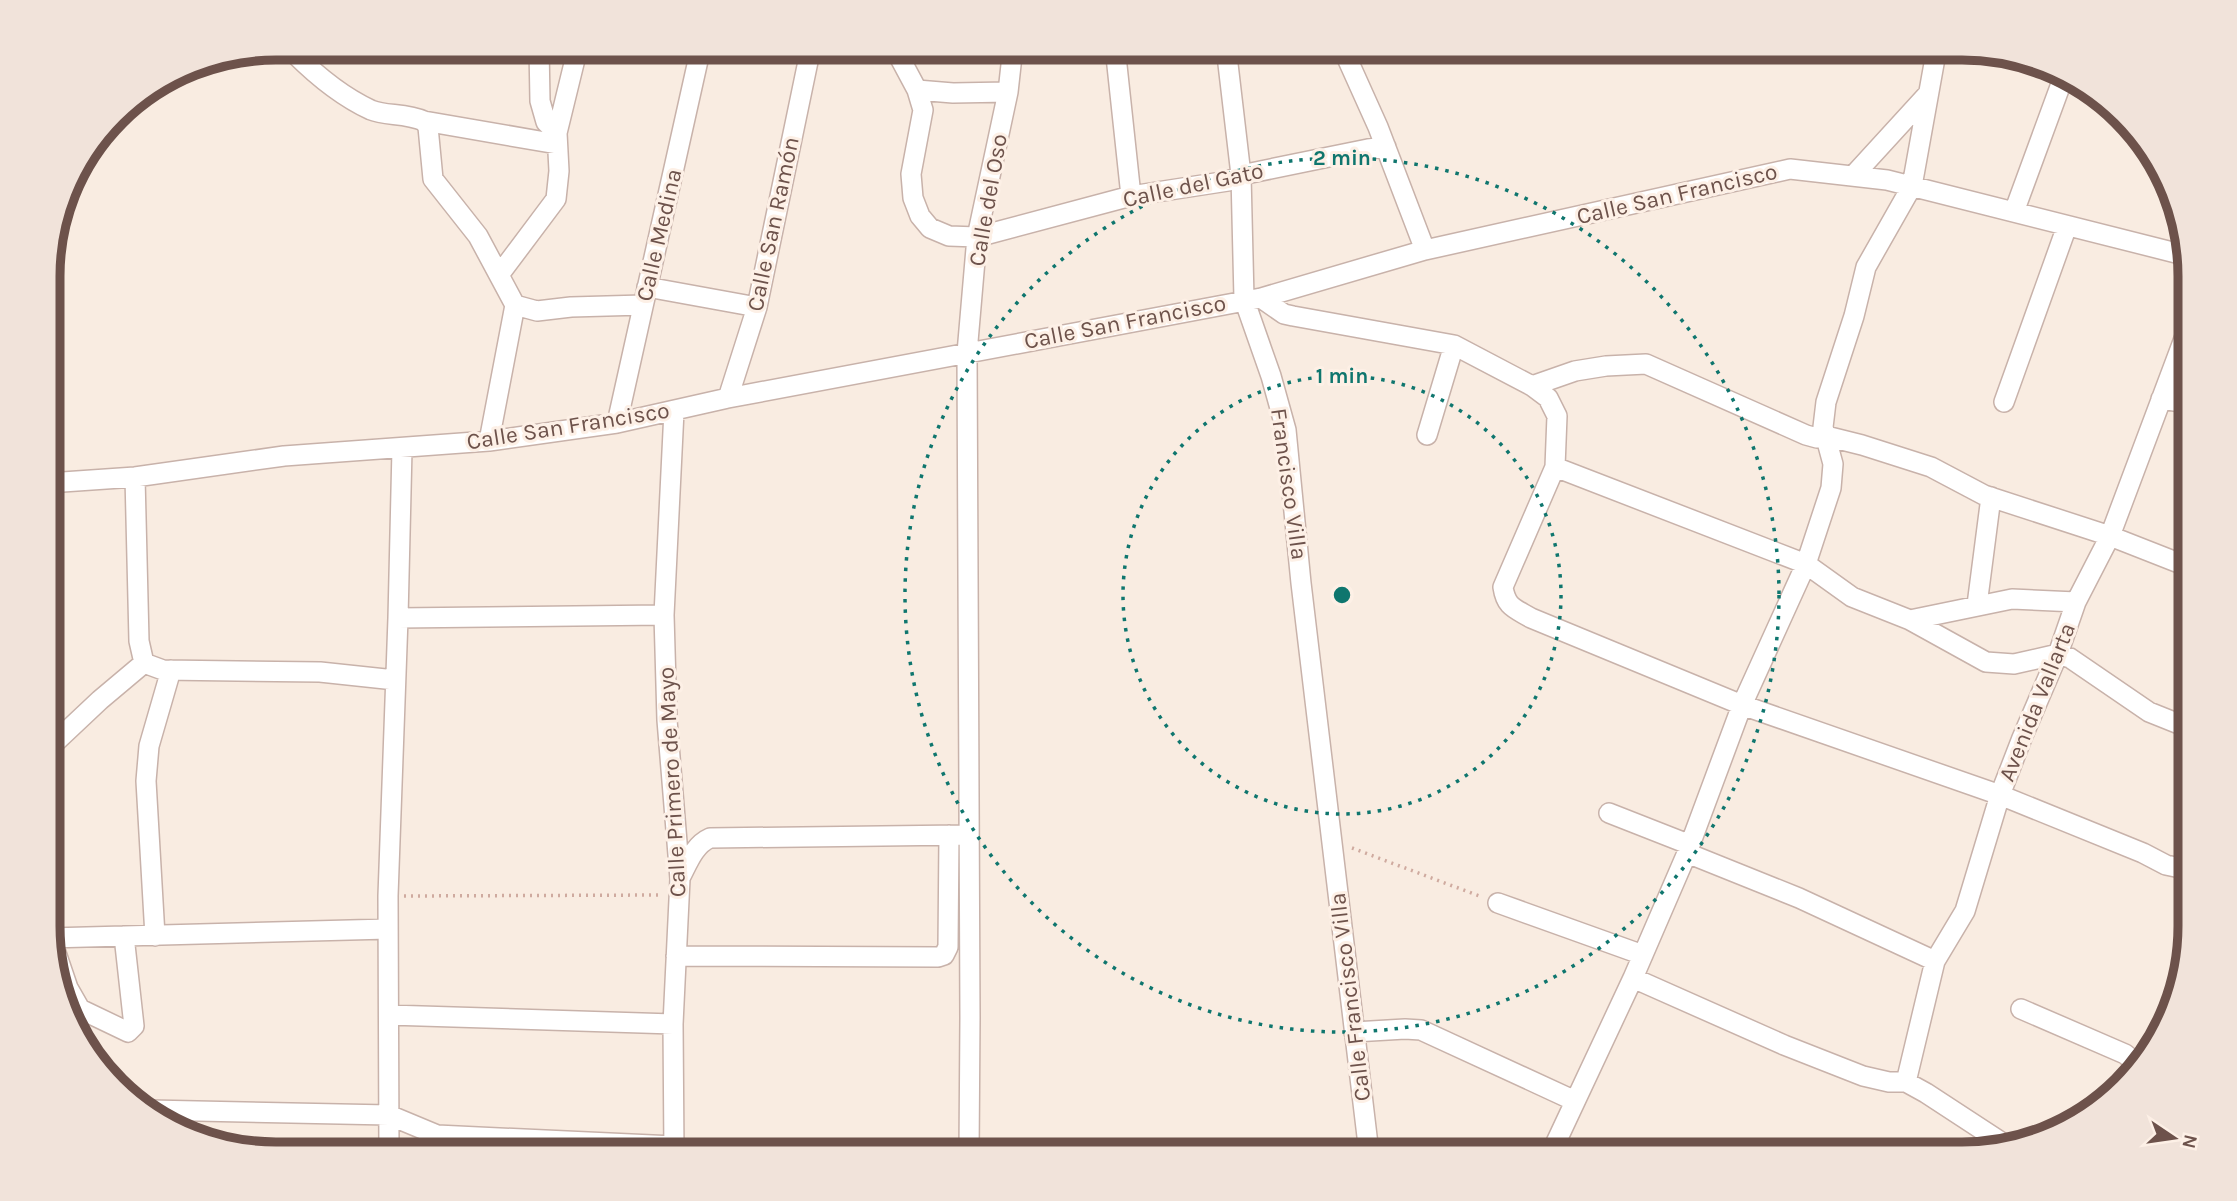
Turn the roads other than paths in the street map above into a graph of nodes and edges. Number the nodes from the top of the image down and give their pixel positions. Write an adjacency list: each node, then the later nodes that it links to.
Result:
1 (301, 60): 16 (street)
2 (539, 60): 17 (street)
3 (575, 60): 17 (street)
4 (698, 60): 29 (street, Calle Medina)
5 (808, 60): 32 (street, Calle San Ramón)
6 (901, 60): 13 (street)
7 (1012, 60): 14 (street, Calle del Oso)
8 (1116, 60): 22 (street)
9 (1228, 60): 19 (street, Francisco Villa)
10 (1348, 60): 18 (street)
11 (1935, 60): 15 (street)
12 (2061, 84): 23 (street)
13 (917, 90): 14 (street); 25 (street)
14 (1009, 93): 25 (street, Calle del Oso)
15 (1929, 93): 20 (street); 21 (street)
16 (424, 121): 17 (street); 28 (street)
17 (557, 139): 28 (street)
18 (1386, 148): 19 (street, Calle del Gato); 26 (street)
19 (1241, 175): 22 (street, Calle del Gato); 30 (street, Francisco Villa)
20 (1853, 176): 21 (street, Calle San Francisco); 26 (street, Calle San Francisco)
21 (1912, 186): 23 (street, Calle San Francisco); 44 (street)
22 (1131, 196): 25 (street, Calle del Gato)
23 (2014, 212): 24 (street, Calle San Francisco)
24 (2067, 226): 27 (street, Calle San Francisco); 39 (street)
25 (977, 237): 34 (street, Calle del Oso)
26 (1425, 250): 30 (street, Calle San Francisco)
27 (2176, 253)
28 (499, 275): 31 (street)
29 (645, 297): 31 (street); 32 (street); 42 (street, Calle Medina)
30 (1252, 298): 33 (street); 34 (street, Calle San Francisco); 70 (street, Francisco Villa)
31 (515, 305): 45 (street)
32 (757, 307): 37 (street, Calle San Ramón)
33 (1454, 345): 36 (street); 43 (street)
34 (967, 353): 37 (street, Calle San Francisco); 69 (street, Calle del Oso)
35 (2178, 354): 38 (street, Avenida Vallarta)
36 (1532, 386): 44 (street); 47 (street)
37 (728, 398): 41 (street, Calle San Francisco)
38 (2161, 399): 40 (street); 51 (street, Avenida Vallarta)
39 (2004, 402)
40 (2178, 402)
41 (674, 411): 42 (street, Calle San Francisco); 56 (street, Calle Primero de Mayo)
42 (617, 423): 45 (street, Calle San Francisco)
43 (1427, 435)
44 (1826, 436): 50 (street); 53 (street)
45 (489, 441): 46 (street, Calle San Francisco)
46 (402, 449): 48 (street, Calle San Francisco); 57 (street)
47 (1555, 467): 53 (street); 63 (street)
48 (135, 477): 49 (street, Calle San Francisco); 60 (street)
49 (60, 482)
50 (1991, 497): 51 (street); 55 (street)
51 (2110, 536): 52 (street); 54 (street, Avenida Vallarta)
52 (2178, 563)
53 (1806, 565): 58 (street); 63 (street)
54 (2076, 602): 55 (street); 59 (street, Avenida Vallarta)
55 (1977, 605): 58 (street)
56 (664, 615): 57 (street); 75 (street, Calle Primero de Mayo)
57 (398, 618): 62 (street)
58 (1910, 620): 59 (street)
59 (2059, 654): 64 (street); 66 (street, Avenida Vallarta)
60 (144, 663): 61 (street); 65 (street)
61 (171, 670): 62 (street); 79 (street)
62 (395, 680): 77 (street)
63 (1742, 705): 66 (street); 71 (street)
64 (2178, 724)
65 (60, 738)
66 (2000, 795): 72 (street); 83 (street, Avenida Vallarta)
67 (1609, 813): 71 (street)
68 (949, 835): 69 (street); 75 (street); 82 (street)
69 (969, 835): 101 (street, Calle del Oso)
70 (1333, 841): 89 (street, Calle Francisco Villa)
71 (1687, 848): 81 (street); 83 (street)
72 (2166, 865): 73 (street); 74 (street)
73 (2178, 868)
74 (2178, 875)
75 (680, 887): 82 (street, Calle Primero de Mayo)
76 (1497, 903): 81 (street)
77 (388, 929): 79 (street); 87 (street)
78 (124, 936): 79 (street); 80 (street); 85 (street)
79 (155, 936)
80 (60, 938)
81 (1643, 955): 84 (street)
82 (676, 956): 88 (street, Calle Primero de Mayo)
83 (1935, 961): 91 (street, Avenida Vallarta)
84 (1633, 978): 91 (street); 92 (street)
85 (71, 994)
86 (2021, 1009): 90 (street)
87 (388, 1015): 88 (street); 94 (street)
88 (673, 1024): 100 (street, Calle Primero de Mayo)
89 (1354, 1032): 92 (street); 96 (street, Calle Francisco Villa)
90 (2131, 1059)
91 (1906, 1082): 95 (street)
92 (1575, 1101): 97 (street)
93 (164, 1110): 94 (street)
94 (389, 1115): 98 (street); 99 (street)
95 (1995, 1138)
96 (1368, 1141)
97 (1556, 1141)
98 (389, 1142)
99 (545, 1142)
100 (674, 1142)
101 (968, 1142)

